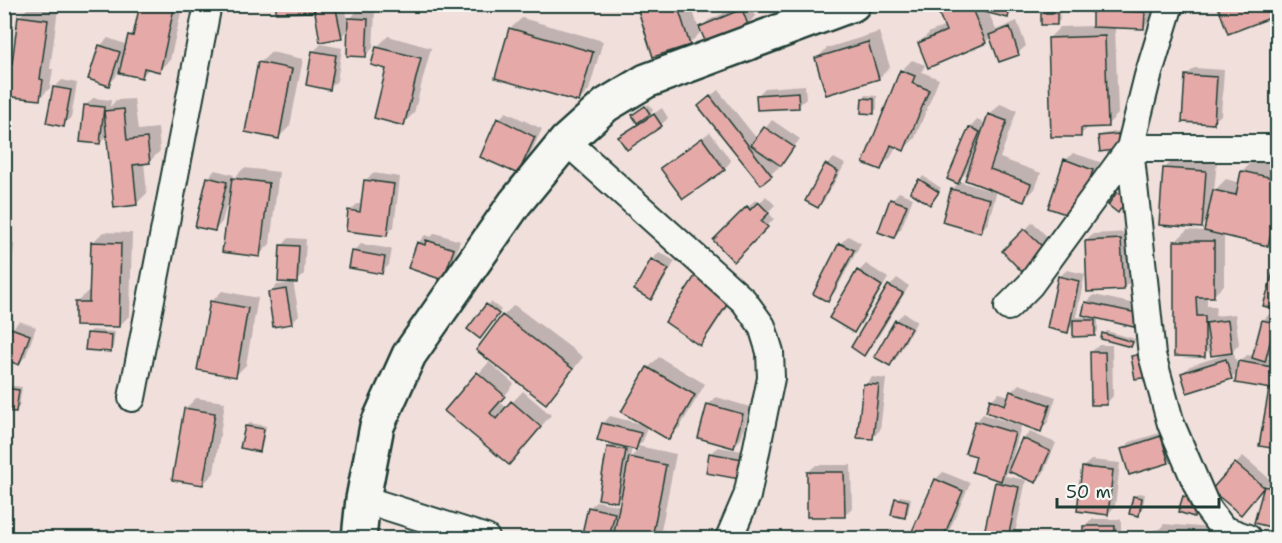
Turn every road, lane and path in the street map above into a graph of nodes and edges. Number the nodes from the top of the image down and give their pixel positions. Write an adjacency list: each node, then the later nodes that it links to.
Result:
1 (208, 4): 8 (street)
2 (853, 4): 4 (street)
3 (1170, 4): 5 (street)
4 (566, 141): 9 (street); 13 (street)
5 (1130, 148): 6 (street); 7 (street); 10 (street)
6 (1278, 148)
7 (1008, 307)
8 (132, 398)
9 (363, 499): 11 (street); 12 (street)
10 (1222, 534): 14 (street)
11 (359, 538)
12 (486, 538)
13 (729, 538)
14 (1248, 538)

